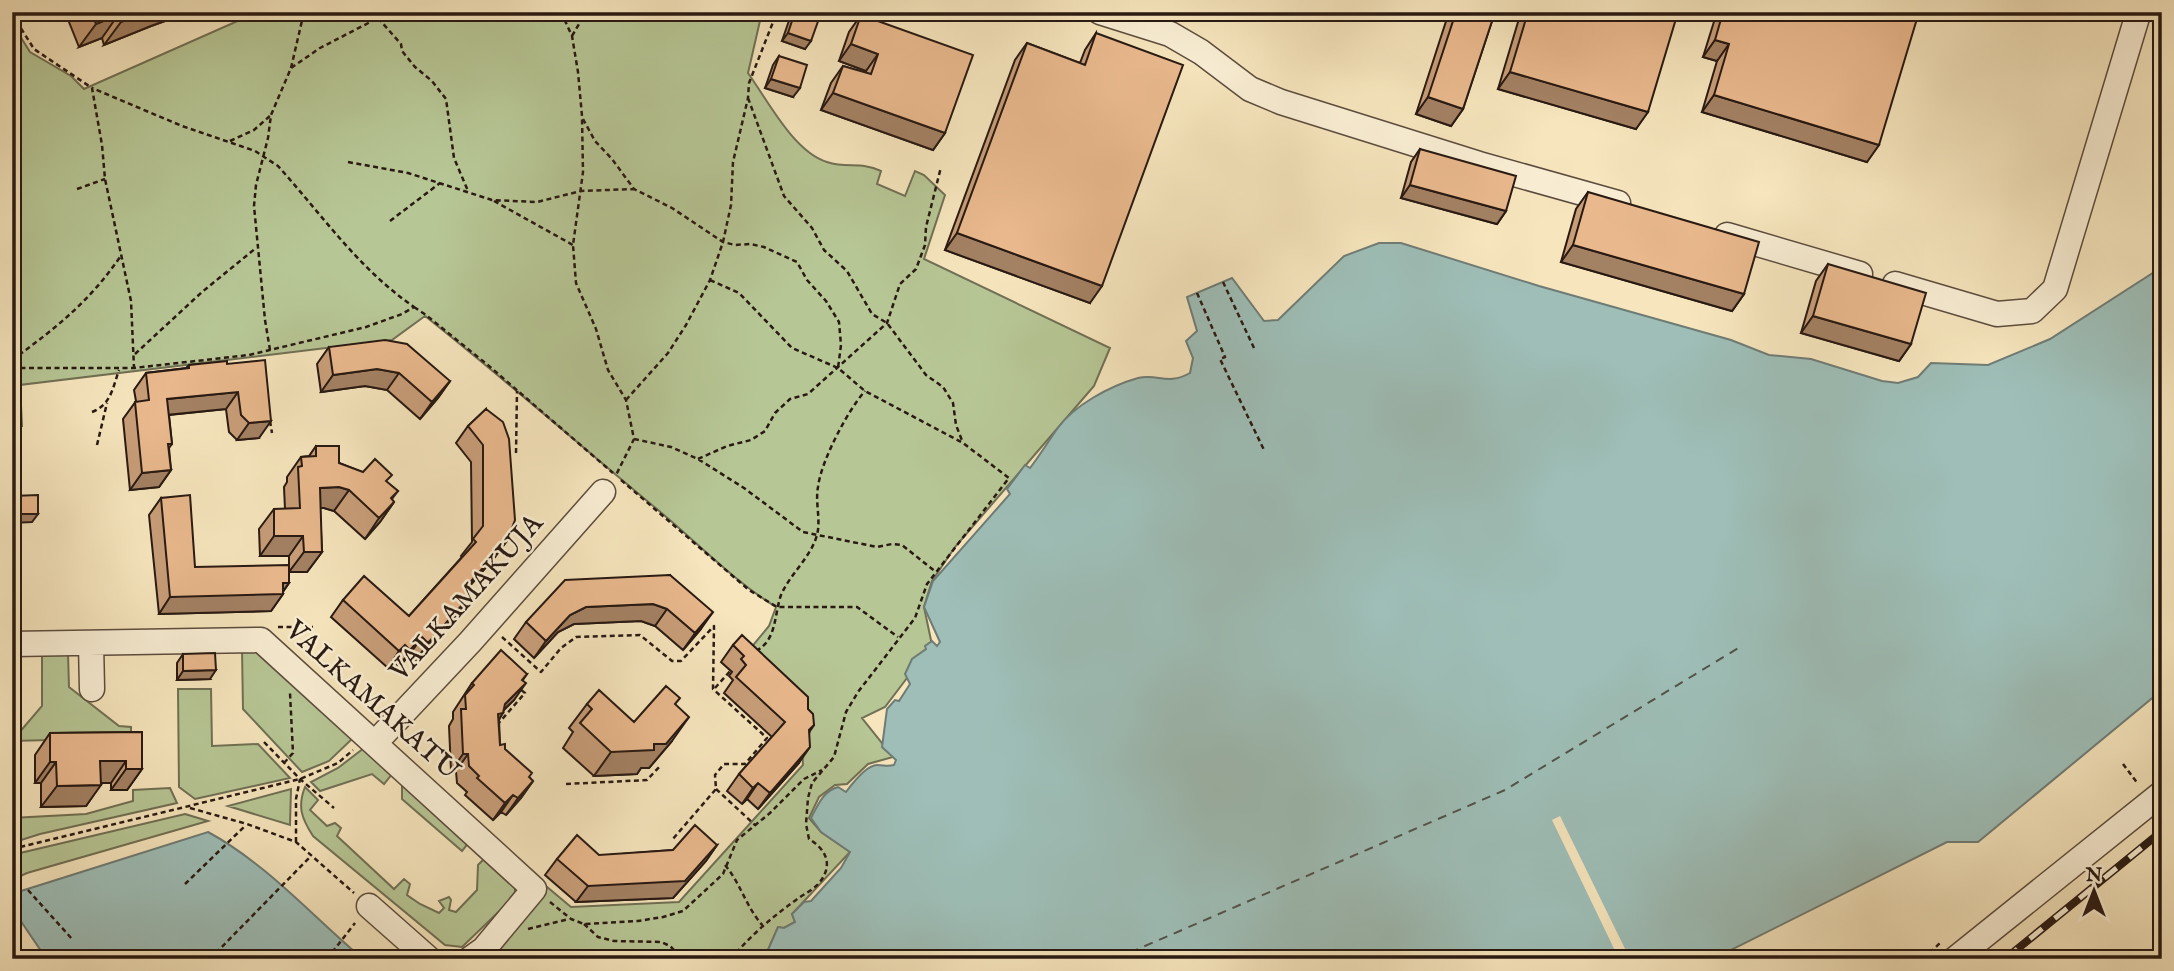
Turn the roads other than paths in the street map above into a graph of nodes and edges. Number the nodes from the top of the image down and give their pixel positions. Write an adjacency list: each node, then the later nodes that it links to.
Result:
1 (1100, 12): 3 (street)
2 (2136, 12): 4 (street)
3 (1639, 209)
4 (1704, 228)
5 (609, 484): 9 (street, VALKAMAKUJA)
6 (91, 643): 7 (street, VALKAMAKATU); 8 (street); 9 (street, VALKAMAKATU)
7 (12, 644)
8 (92, 689)
9 (372, 740): 12 (street, VALKAMAKATU)
10 (2152, 791): 14 (street)
11 (369, 906): 13 (street)
12 (478, 956)
13 (429, 959)
14 (1955, 959)

